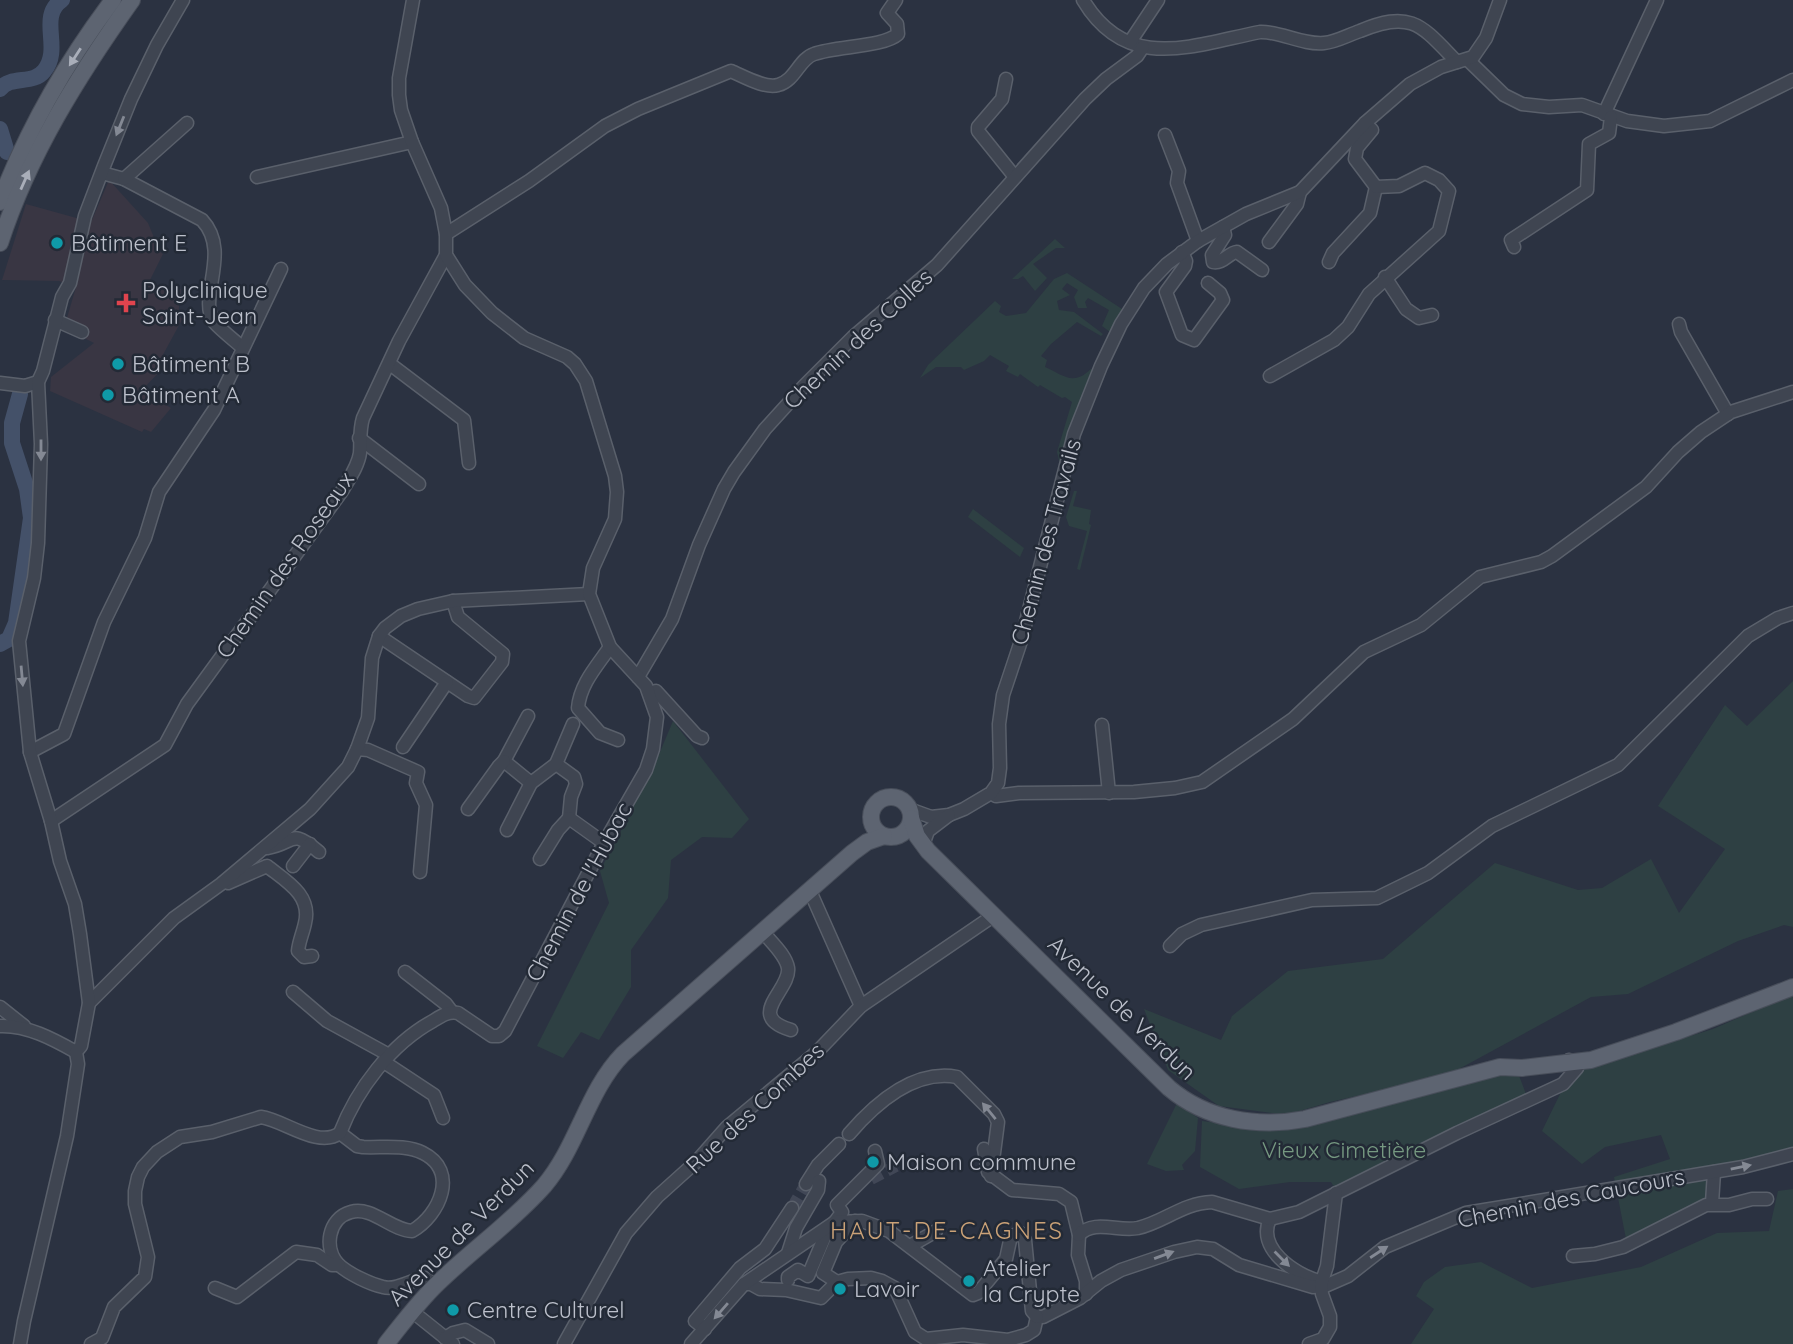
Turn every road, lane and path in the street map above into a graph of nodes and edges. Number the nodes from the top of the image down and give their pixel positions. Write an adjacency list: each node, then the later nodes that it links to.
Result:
1 (113, 0): 26 (main road, one-way to 26)
2 (132, 0): 31 (main road, one-way to 2)
3 (183, 0): 20 (street, one-way to 20)
4 (413, 0): 19 (street)
5 (896, 0): 28 (street)
6 (1083, 0): 10 (street)
7 (1158, 0): 10 (street)
8 (1500, 0): 12 (street)
9 (1657, 0): 15 (street)
10 (1130, 42): 11 (street)
11 (1143, 47): 12 (street); 22 (street, Chemin des Colles)
12 (1462, 61): 15 (street); 16 (street, Chemin des Travails)
13 (1006, 79): 22 (street)
14 (1793, 80): 15 (street)
15 (1607, 115): 32 (street)
16 (1365, 122): 24 (street); 25 (street, Chemin des Travails)
17 (187, 123): 23 (street)
18 (1164, 135): 29 (street)
19 (412, 142): 21 (street); 28 (street)
20 (102, 173): 23 (street); 41 (street)
21 (257, 177)
22 (1015, 177): 59 (street, Chemin des Colles)
23 (124, 179): 44 (street)
24 (1376, 187): 35 (street); 38 (street)
25 (1300, 192): 27 (street, Chemin des Travails); 30 (street, Chemin des Travails)
26 (0, 202)
27 (1223, 227): 29 (street, Chemin des Travails); 37 (street)
28 (446, 234): 34 (street)
29 (1198, 241): 33 (street, Chemin des Travails)
30 (1269, 242)
31 (0, 243)
32 (1514, 247)
33 (1182, 252): 39 (street); 73 (street, Chemin des Travails)
34 (446, 255): 45 (street, Chemin des Roseaux); 54 (street)
35 (1329, 262)
36 (281, 269): 44 (street)
37 (1262, 270)
38 (1385, 277): 40 (street); 46 (street)
39 (1208, 283)
40 (1432, 315)
41 (55, 320): 43 (street); 47 (street)
42 (1679, 324): 50 (street)
43 (82, 332)
44 (243, 348): 69 (street)
45 (390, 364): 51 (street, Chemin des Roseaux); 52 (street)
46 (1270, 376)
47 (37, 382): 48 (street); 69 (street, one-way to 69)
48 (0, 383)
49 (1793, 391): 50 (street)
50 (1728, 414): 74 (street)
51 (359, 438): 53 (street); 78 (street, Chemin des Roseaux)
52 (468, 463)
53 (419, 484)
54 (589, 594): 55 (street); 58 (street)
55 (453, 601): 57 (street); 60 (street)
56 (1793, 612): 93 (street)
57 (379, 636): 60 (street); 68 (street)
58 (610, 647): 59 (street); 66 (street)
59 (638, 677): 61 (street)
60 (447, 682): 67 (street)
61 (649, 693): 65 (street); 82 (street, Chemin de l'Hubac)
62 (528, 716): 70 (street)
63 (573, 724): 71 (street)
64 (1102, 725): 74 (street)
65 (702, 738)
66 (618, 740)
67 (403, 747)
68 (357, 749): 83 (street); 88 (street)
69 (30, 752): 78 (street)
70 (504, 761): 72 (street); 75 (street)
71 (556, 764): 72 (street); 77 (street, Chemin de l'Hubac)
72 (530, 783): 81 (street)
73 (994, 788): 74 (street); 76 (street)
74 (1110, 793)
75 (468, 809)
76 (948, 815): 80 (street); 84 (street)
77 (569, 818): 82 (street); 86 (street)
78 (51, 821): 98 (street)
79 (872, 822): 80 (main road); 80 (main road, Avenue de Verdun); 85 (main road, Avenue de Verdun)
80 (904, 825): 84 (main road, Avenue de Verdun); 85 (main road, Avenue de Verdun)
81 (507, 830)
82 (604, 843): 101 (street, Chemin de l'Hubac)
83 (263, 847): 87 (street); 89 (street)
84 (925, 848): 91 (main road, Avenue de Verdun)
85 (852, 853): 90 (main road, Avenue de Verdun)
86 (540, 859)
87 (293, 866)
88 (420, 872)
89 (221, 884): 94 (street); 98 (street)
90 (810, 891): 92 (main road, Avenue de Verdun); 99 (street)
91 (993, 916): 99 (street, Rue des Combes); 112 (main road, Avenue de Verdun)
92 (763, 932): 104 (street); 138 (main road, Avenue de Verdun)
93 (1170, 946)
94 (312, 956)
95 (405, 972): 101 (street, Chemin de l'Hubac)
96 (1793, 986): 108 (main road)
97 (293, 992): 110 (street)
98 (89, 1003): 107 (street)
99 (861, 1006): 150 (street, Rue des Combes)
100 (0, 1007): 103 (street)
101 (452, 1012): 110 (street)
102 (0, 1026): 103 (street)
103 (27, 1029): 106 (street)
104 (790, 1030)
105 (0, 1034): 106 (street)
106 (50, 1039): 107 (street)
107 (76, 1052): 146 (street)
108 (1608, 1052): 109 (main road); 111 (main road, Avenue de Verdun)
109 (1549, 1057): 111 (street); 112 (main road)
110 (386, 1059): 113 (street); 114 (street)
111 (1572, 1062): 112 (main road, Avenue de Verdun); 120 (street)
112 (1500, 1067)
113 (443, 1118)
114 (340, 1133): 132 (street); 147 (street)
115 (875, 1151): 126 (street)
116 (1793, 1154): 118 (street, Chemin des Caucours, one-way to 116)
117 (977, 1162): 119 (street)
118 (1714, 1172): 122 (street); 137 (street, Chemin des Caucours, one-way to 118)
119 (991, 1176): 128 (street); 130 (street, one-way to 130)
120 (1336, 1194): 124 (street); 137 (street)
121 (1767, 1199): 122 (street)
122 (1712, 1203): 131 (street)
123 (792, 1209): 144 (street)
124 (1270, 1219): 128 (street); 137 (street, one-way to 137)
125 (855, 1221): 126 (street); 129 (street); 135 (street)
126 (835, 1222): 130 (street); 139 (street)
127 (936, 1231): 129 (street)
128 (1079, 1235): 133 (street)
129 (913, 1248): 143 (street)
130 (788, 1253): 136 (street)
131 (1573, 1256)
132 (338, 1265): 138 (street); 140 (street)
133 (1085, 1276): 134 (street); 141 (street)
134 (1101, 1281): 137 (street, one-way to 137); 141 (street)
135 (837, 1283): 139 (street); 143 (street)
136 (744, 1284): 139 (street); 144 (street, one-way to 144)
137 (1321, 1284): 152 (street)
138 (436, 1285): 142 (main road, Avenue de Verdun)
139 (787, 1286)
140 (215, 1288)
141 (1086, 1294): 143 (street)
142 (413, 1312): 145 (street); 148 (main road, Avenue de Verdun)
143 (1037, 1317)
144 (705, 1329): 151 (street)
145 (449, 1341): 149 (street)
146 (20, 1344)
147 (91, 1344)
148 (386, 1344)
149 (488, 1344)
150 (564, 1344)
151 (691, 1344)
152 (1309, 1344)

